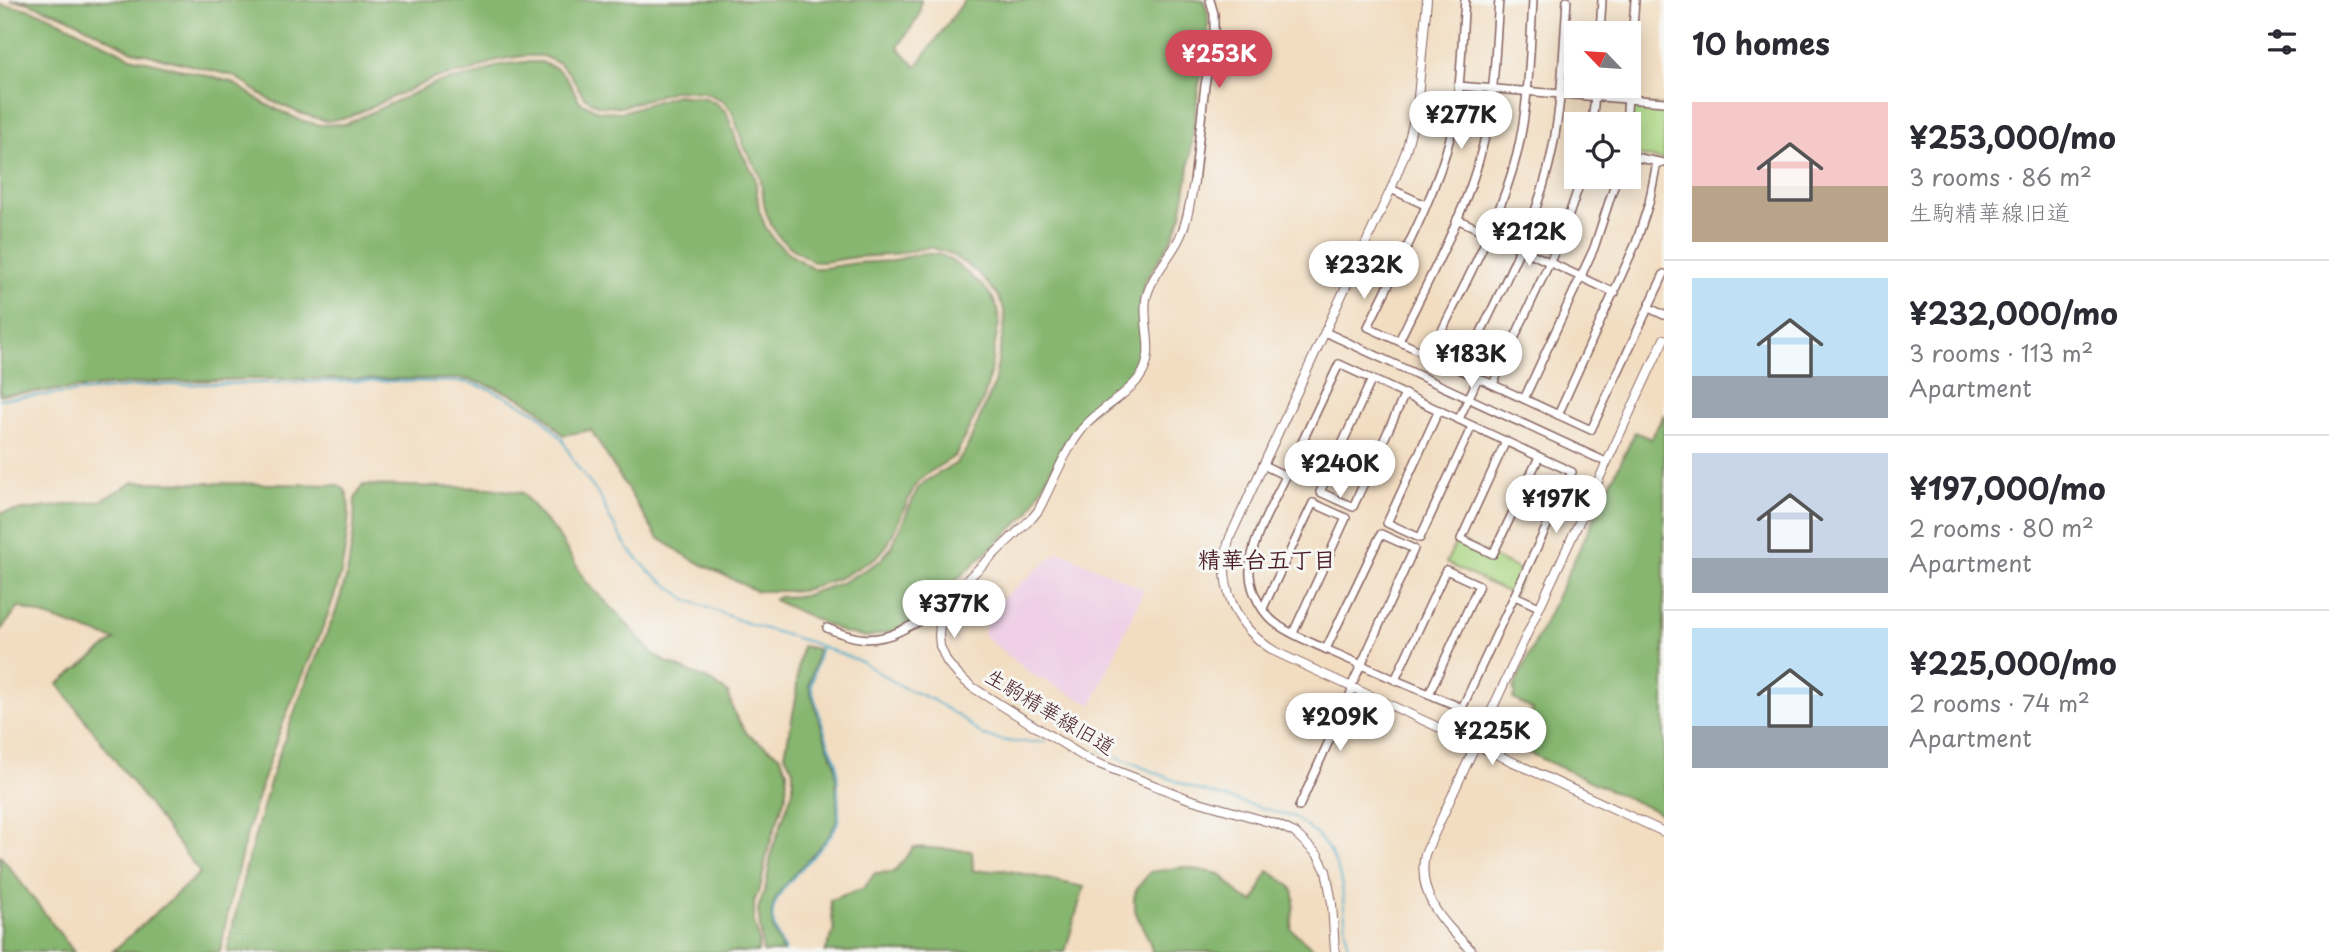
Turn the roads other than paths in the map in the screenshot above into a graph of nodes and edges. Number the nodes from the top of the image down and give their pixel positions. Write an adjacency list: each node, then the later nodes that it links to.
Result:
1 (1210, 0): 21 (street)
2 (1427, 0): 22 (street)
3 (1465, 0): 10 (street)
4 (1499, 0): 11 (street)
5 (1533, 0): 12 (street)
6 (1567, 0): 13 (street)
7 (1602, 0): 9 (street)
8 (1635, 0): 16 (street)
9 (1601, 21)
10 (1458, 86): 11 (street); 25 (street)
11 (1492, 89): 12 (street); 26 (street)
12 (1527, 91): 13 (street); 27 (street)
13 (1560, 94): 14 (street); 28 (street)
14 (1564, 94)
15 (1606, 98): 16 (street)
16 (1629, 100): 17 (street); 18 (street)
17 (1664, 102)
18 (1628, 112)
19 (1641, 159): 20 (street)
20 (1661, 163): 32 (street)
21 (1194, 182): 60 (street)
22 (1391, 189): 25 (street); 35 (street)
23 (1578, 189): 29 (street)
24 (1613, 189): 31 (street)
25 (1425, 205): 37 (street)
26 (1457, 219): 27 (street); 37 (street)
27 (1488, 233): 28 (street); 38 (street)
28 (1519, 247): 29 (street); 39 (street)
29 (1550, 262): 31 (street); 42 (street)
30 (1664, 274): 33 (street)
31 (1581, 276): 32 (street); 45 (street)
32 (1615, 293): 47 (street)
33 (1649, 309): 34 (street); 47 (street)
34 (1664, 315)
35 (1325, 332): 44 (street); 53 (street)
36 (1664, 339): 52 (street)
37 (1399, 341): 38 (street)
38 (1430, 355): 39 (street)
39 (1463, 370): 40 (street)
40 (1478, 377): 42 (street); 44 (street)
41 (1371, 379): 43 (street); 43 (street); 54 (street)
42 (1493, 384): 45 (street)
43 (1405, 394): 46 (street)
44 (1468, 398): 48 (street); 52 (street)
45 (1524, 399): 47 (street)
46 (1438, 410): 48 (street); 55 (street)
47 (1558, 415)
48 (1458, 419): 49 (street)
49 (1472, 426): 50 (street); 55 (street)
50 (1506, 441): 51 (street); 51 (street)
51 (1539, 457): 57 (street)
52 (1606, 462): 58 (street)
53 (1263, 465): 54 (street); 66 (street)
54 (1286, 476): 59 (street)
55 (1420, 538): 56 (street)
56 (1415, 549): 63 (street); 64 (street)
57 (1515, 596): 58 (street); 67 (street)
58 (1539, 607): 68 (street)
59 (1263, 608): 62 (street); 62 (street)
60 (940, 616): 61 (street); 71 (street, 生駒精華線旧道)
61 (827, 628)
62 (1293, 633): 63 (street)
63 (1326, 649): 64 (street)
64 (1361, 665): 65 (street); 66 (street)
65 (1395, 680): 67 (street); 67 (street)
66 (1352, 687): 68 (street); 69 (street)
67 (1429, 694)
68 (1476, 744): 70 (street); 72 (street)
69 (1299, 807)
70 (1664, 832)
71 (1335, 952)
72 (1473, 952)

